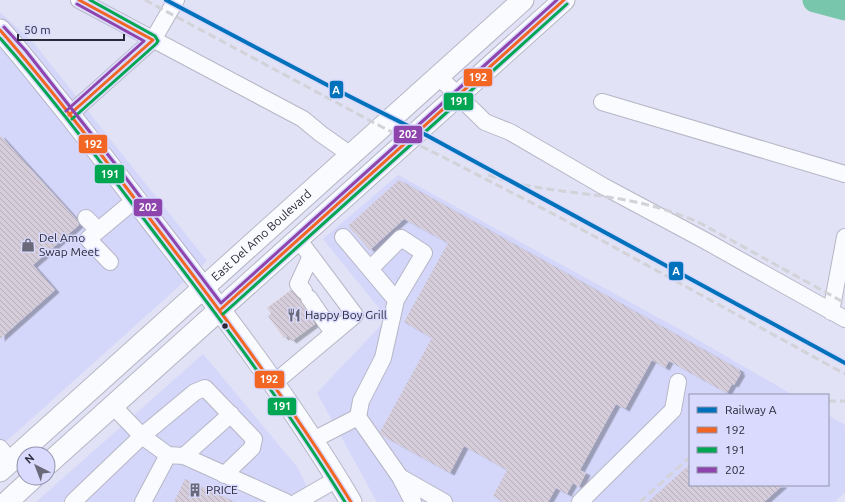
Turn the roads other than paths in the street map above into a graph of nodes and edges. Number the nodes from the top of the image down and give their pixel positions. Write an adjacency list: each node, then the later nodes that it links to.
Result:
1 (79, 0): 6 (lane)
2 (176, 0): 6 (lane)
3 (523, 0): 7 (main road, East Del Amo Boulevard)
4 (559, 4): 8 (main road)
5 (0, 30): 10 (main road)
6 (153, 40): 10 (lane); 11 (lane)
7 (438, 76): 8 (lane); 11 (main road, East Del Amo Boulevard)
8 (457, 96): 18 (main road); 25 (lane)
9 (602, 102): 12 (lane)
10 (69, 115): 13 (main road)
11 (351, 155): 22 (main road, East Del Amo Boulevard)
12 (845, 174)
13 (136, 199): 15 (lane); 22 (main road)
14 (86, 218): 15 (lane)
15 (98, 230): 20 (lane)
16 (343, 236): 21 (lane)
17 (845, 237): 25 (lane)
18 (298, 240): 19 (lane); 24 (main road)
19 (311, 256): 26 (lane); 26 (lane)
20 (110, 262)
21 (370, 269): 23 (lane); 23 (lane)
22 (204, 288): 24 (main road); 37 (main road, East Del Amo Boulevard)
23 (396, 300): 31 (lane)
24 (220, 310): 28 (main road); 29 (main road)
25 (838, 316)
26 (333, 333): 28 (lane)
27 (678, 382): 50 (lane)
28 (274, 384): 33 (main road)
29 (114, 406): 32 (lane); 36 (main road)
30 (231, 414): 32 (lane); 35 (lane); 38 (lane)
31 (358, 417): 33 (lane); 39 (lane)
32 (142, 436): 34 (lane); 43 (lane)
33 (313, 440): 40 (main road)
34 (168, 455): 35 (lane); 44 (lane)
35 (184, 456): 38 (lane)
36 (56, 457)
37 (4, 460)
38 (224, 475): 45 (lane)
39 (400, 477): 48 (lane); 49 (lane)
40 (337, 479): 46 (lane); 47 (main road)
41 (26, 486): 42 (main road)
42 (13, 500)
43 (73, 502)
44 (143, 502)
45 (286, 502)
46 (297, 502)
47 (351, 502)
48 (413, 502)
49 (444, 502)
50 (580, 502)

